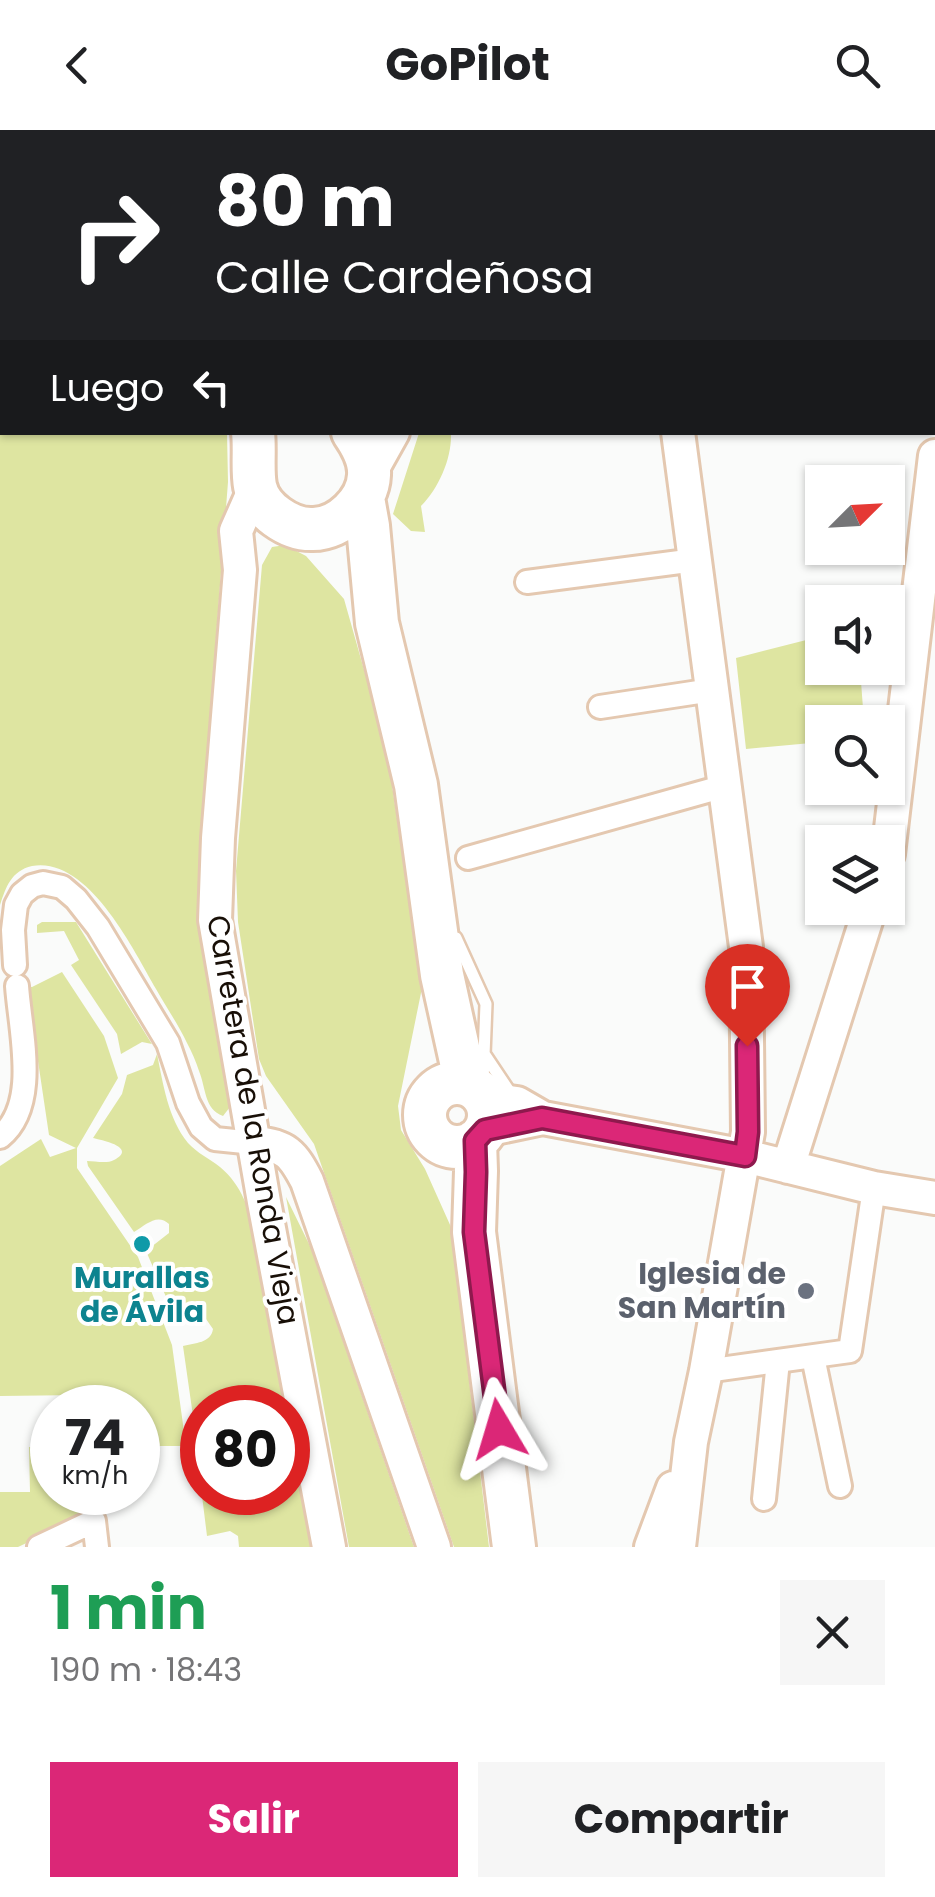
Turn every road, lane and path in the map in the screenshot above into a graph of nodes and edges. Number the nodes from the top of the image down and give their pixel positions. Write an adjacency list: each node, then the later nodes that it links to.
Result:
1 (355, 435): 6 (highway)
2 (392, 435): 6 (street)
3 (678, 435): 8 (street)
4 (257, 451): 7 (highway); 9 (street, Carretera de la Ronda Vieja)
5 (935, 456): 15 (street)
6 (366, 487): 7 (highway); 11 (highway)
7 (297, 525): 9 (street); 11 (highway)
8 (695, 560): 10 (street); 12 (street)
9 (240, 570): 20 (street, Carretera de la Ronda Vieja)
10 (527, 582)
11 (378, 623): 18 (highway)
12 (712, 690): 13 (street); 14 (street)
13 (600, 707)
14 (724, 786): 16 (street); 21 (street)
15 (891, 825)
16 (468, 858)
17 (865, 925): 22 (street)
18 (481, 1107): 21 (street); 35 (highway)
19 (0, 1137): 20 (street)
20 (254, 1143): 33 (street, Carretera de la Ronda Vieja); 34 (street)
21 (745, 1156): 22 (street); 27 (street)
22 (788, 1167): 23 (street)
23 (874, 1188): 24 (street); 25 (street)
24 (935, 1198)
25 (813, 1356): 26 (street); 29 (street)
26 (778, 1362): 27 (street); 30 (street)
27 (706, 1371): 28 (street)
28 (690, 1442): 36 (street); 37 (street)
29 (840, 1486)
30 (764, 1499)
31 (38, 1547): 32 (street)
32 (96, 1547)
33 (329, 1547)
34 (434, 1547)
35 (514, 1547)
36 (651, 1547)
37 (680, 1547)

